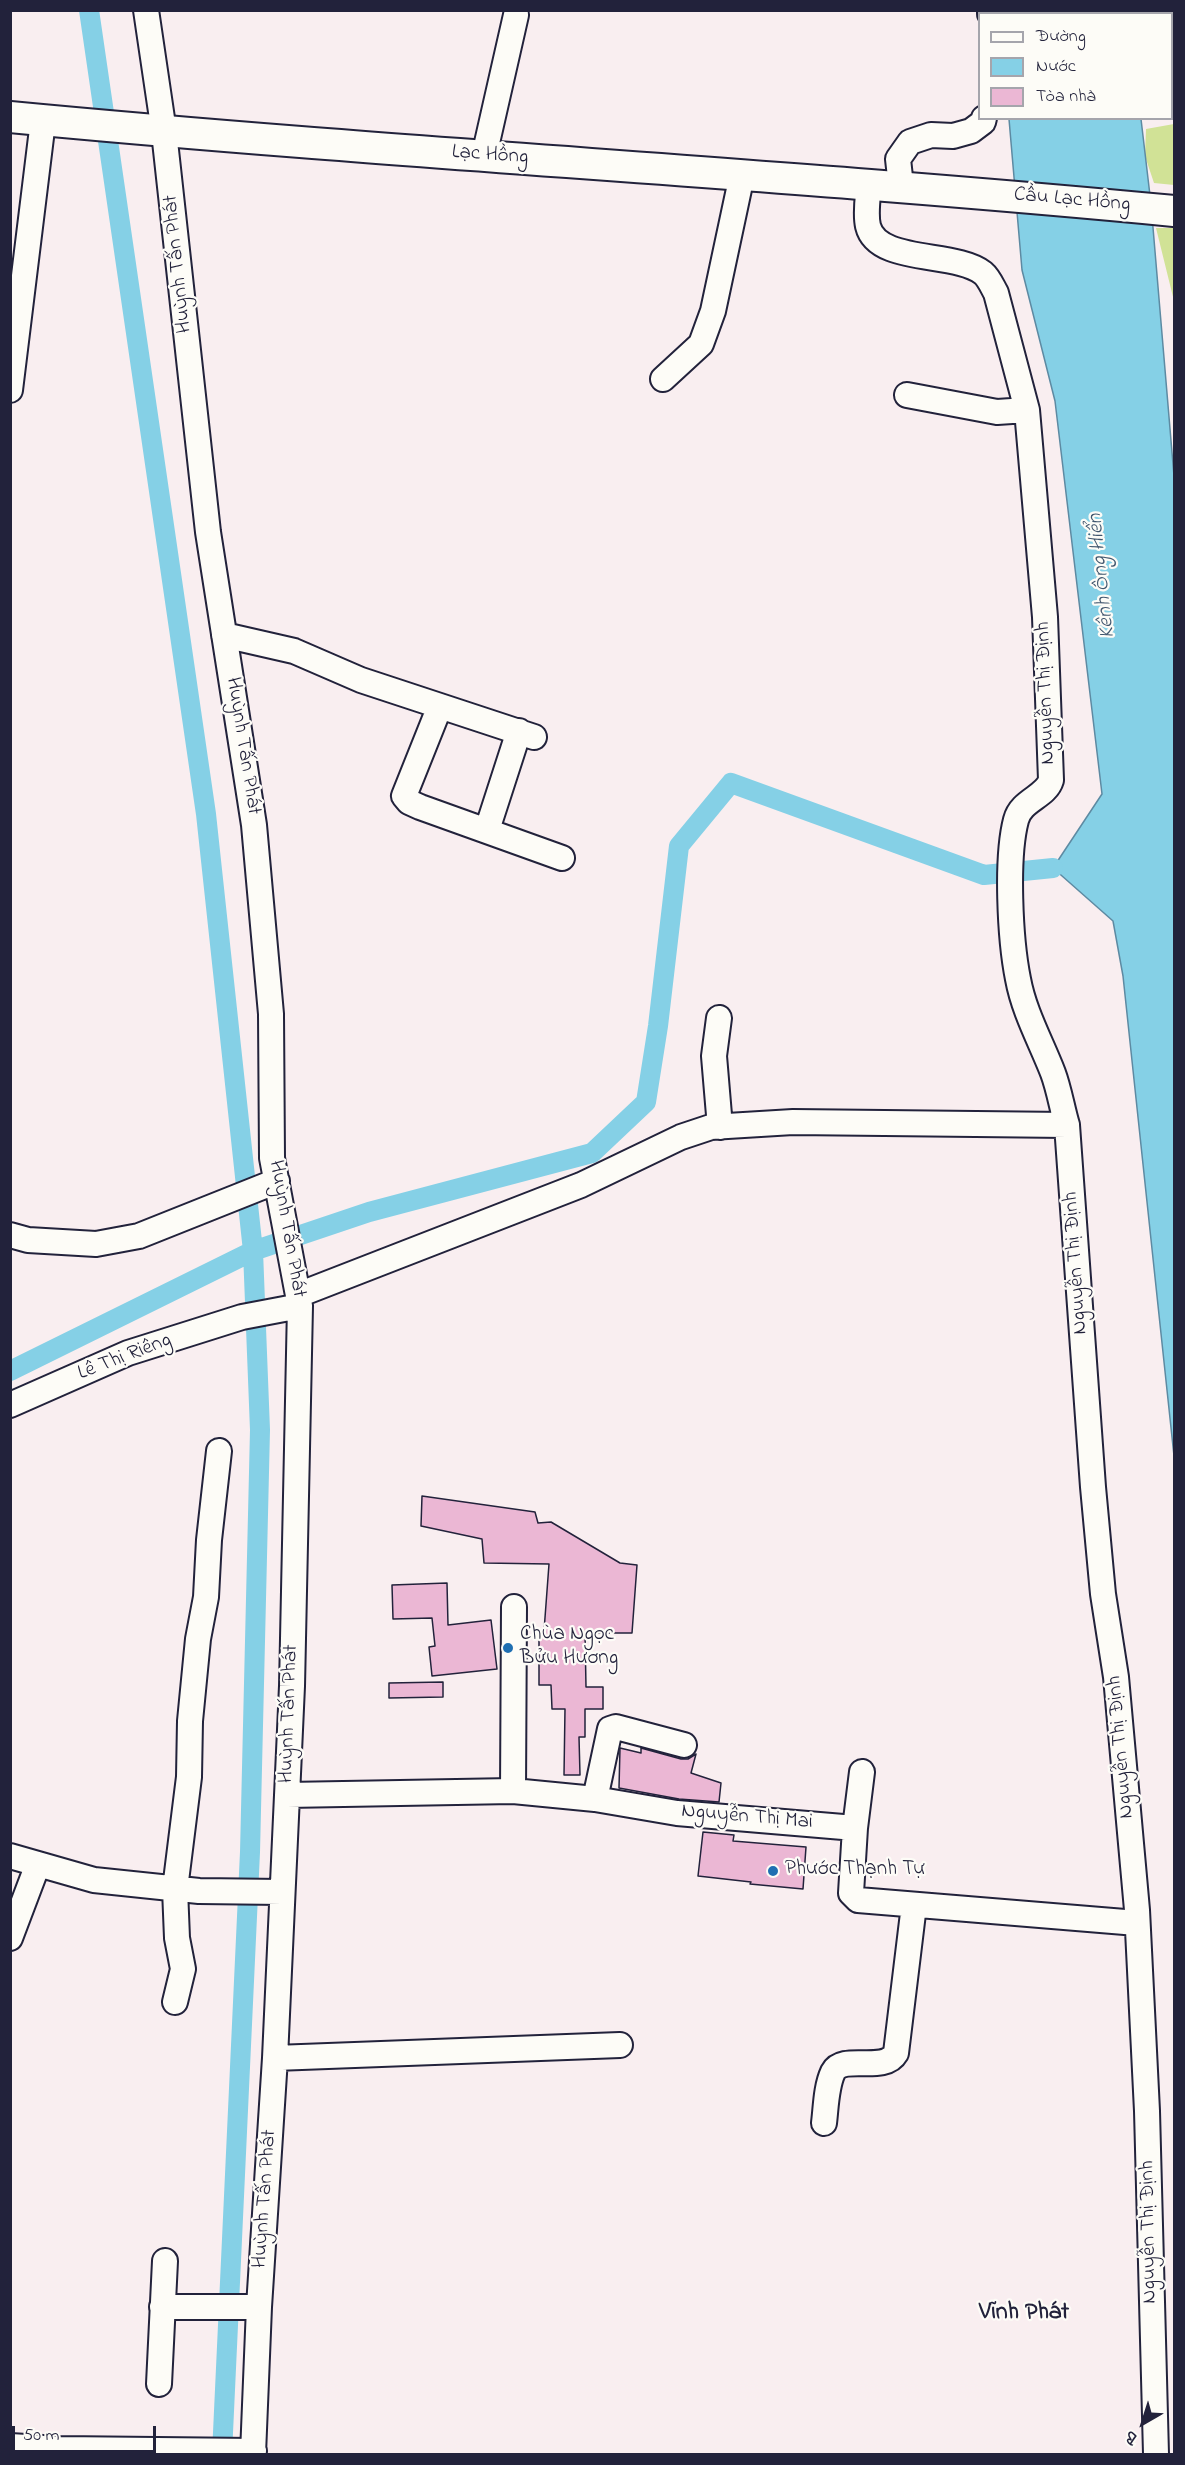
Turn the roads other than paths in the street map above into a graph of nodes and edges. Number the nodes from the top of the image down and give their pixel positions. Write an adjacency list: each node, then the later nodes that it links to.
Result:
1 (146, 10): 6 (street, Huỳnh Tấn Phát)
2 (516, 15): 7 (street)
3 (10, 117): 5 (main road, Lạc Hồng)
4 (984, 120): 10 (street)
5 (53, 122): 6 (main road, Lạc Hồng); 14 (street)
6 (164, 132): 7 (main road, Lạc Hồng); 17 (street, Huỳnh Tấn Phát)
7 (484, 156): 8 (main road, Lạc Hồng)
8 (742, 175): 9 (main road, Lạc Hồng); 13 (street)
9 (869, 184): 10 (main road, Lạc Hồng); 16 (street, Nguyễn Thị Định)
10 (901, 186): 11 (main road, Lạc Hồng)
11 (969, 192): 12 (main road, Cầu Lạc Hồng)
12 (1174, 211)
13 (663, 379)
14 (10, 390)
15 (907, 394): 16 (street)
16 (1027, 410): 22 (street, Nguyễn Thị Định)
17 (224, 635): 18 (street); 24 (street, Huỳnh Tấn Phát)
18 (440, 706): 19 (street); 19 (street)
19 (487, 830): 20 (street)
20 (562, 858)
21 (719, 1018): 23 (street)
22 (1067, 1125): 23 (street, Lê Thị Riêng); 41 (street, Nguyễn Thị Định)
23 (720, 1127): 26 (street, Lê Thị Riêng)
24 (271, 1190): 25 (street); 26 (street, Huỳnh Tấn Phát)
25 (10, 1235)
26 (295, 1297): 27 (street, Lê Thị Riêng); 33 (street, Huỳnh Tấn Phát)
27 (10, 1405)
28 (219, 1451): 38 (street)
29 (514, 1607): 32 (street)
30 (684, 1745): 34 (street)
31 (862, 1772): 35 (street)
32 (513, 1791): 33 (street, Nguyễn Thị Mai); 34 (street, Nguyễn Thị Mai)
33 (286, 1795): 39 (street, Huỳnh Tấn Phát)
34 (595, 1799): 35 (street, Nguyễn Thị Mai)
35 (855, 1828): 40 (street)
36 (10, 1856): 37 (street)
37 (38, 1864): 38 (street); 42 (street)
38 (175, 1888): 39 (street); 43 (street)
39 (282, 1892): 45 (street, Huỳnh Tấn Phát)
40 (914, 1905): 41 (street); 46 (street)
41 (1137, 1923): 54 (street, Nguyễn Thị Định)
42 (10, 1938)
43 (175, 2002)
44 (620, 2045): 45 (street)
45 (275, 2058): 49 (street, Huỳnh Tấn Phát)
46 (824, 2123)
47 (165, 2261): 48 (street)
48 (168, 2307): 49 (street); 50 (street)
49 (248, 2308): 53 (street, Huỳnh Tấn Phát)
50 (159, 2384)
51 (10, 2446): 52 (street)
52 (154, 2452): 53 (street)
53 (247, 2452)
54 (1156, 2454)

